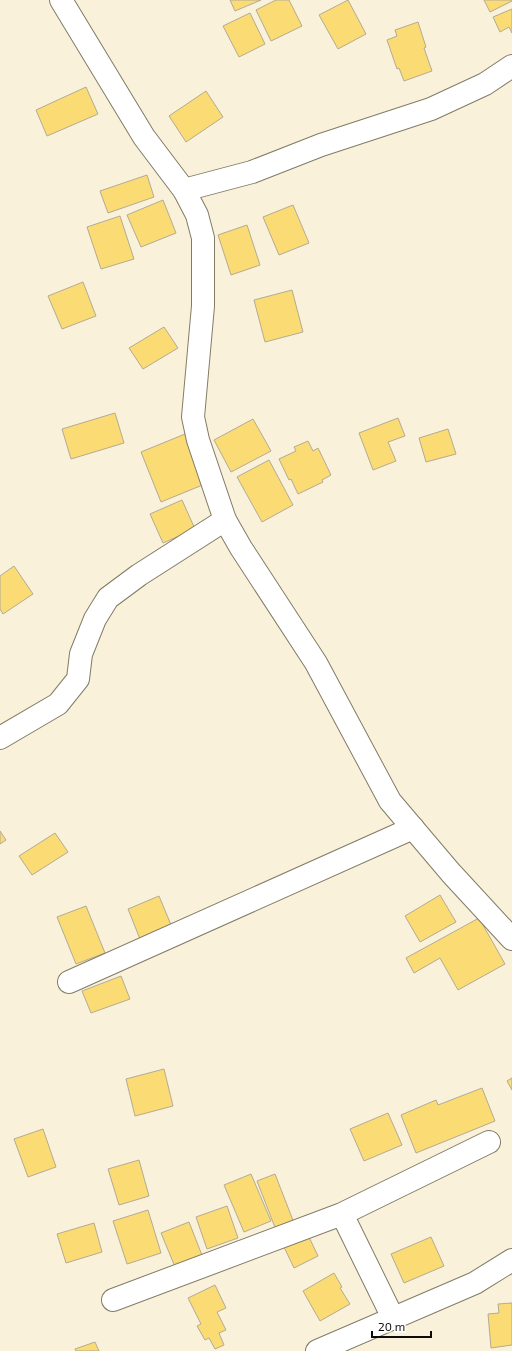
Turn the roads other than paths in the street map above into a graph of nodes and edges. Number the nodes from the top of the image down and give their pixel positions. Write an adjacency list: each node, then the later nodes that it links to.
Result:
1 (61, 0): 3 (street)
2 (512, 66): 3 (street)
3 (184, 190): 4 (street)
4 (225, 520): 5 (street); 6 (street)
5 (0, 738)
6 (413, 828): 7 (street); 8 (street)
7 (512, 939)
8 (70, 982)
9 (489, 1142): 10 (street)
10 (342, 1214): 12 (street); 13 (street)
11 (512, 1260): 13 (street)
12 (112, 1300)
13 (393, 1318): 14 (street)
14 (317, 1351)

